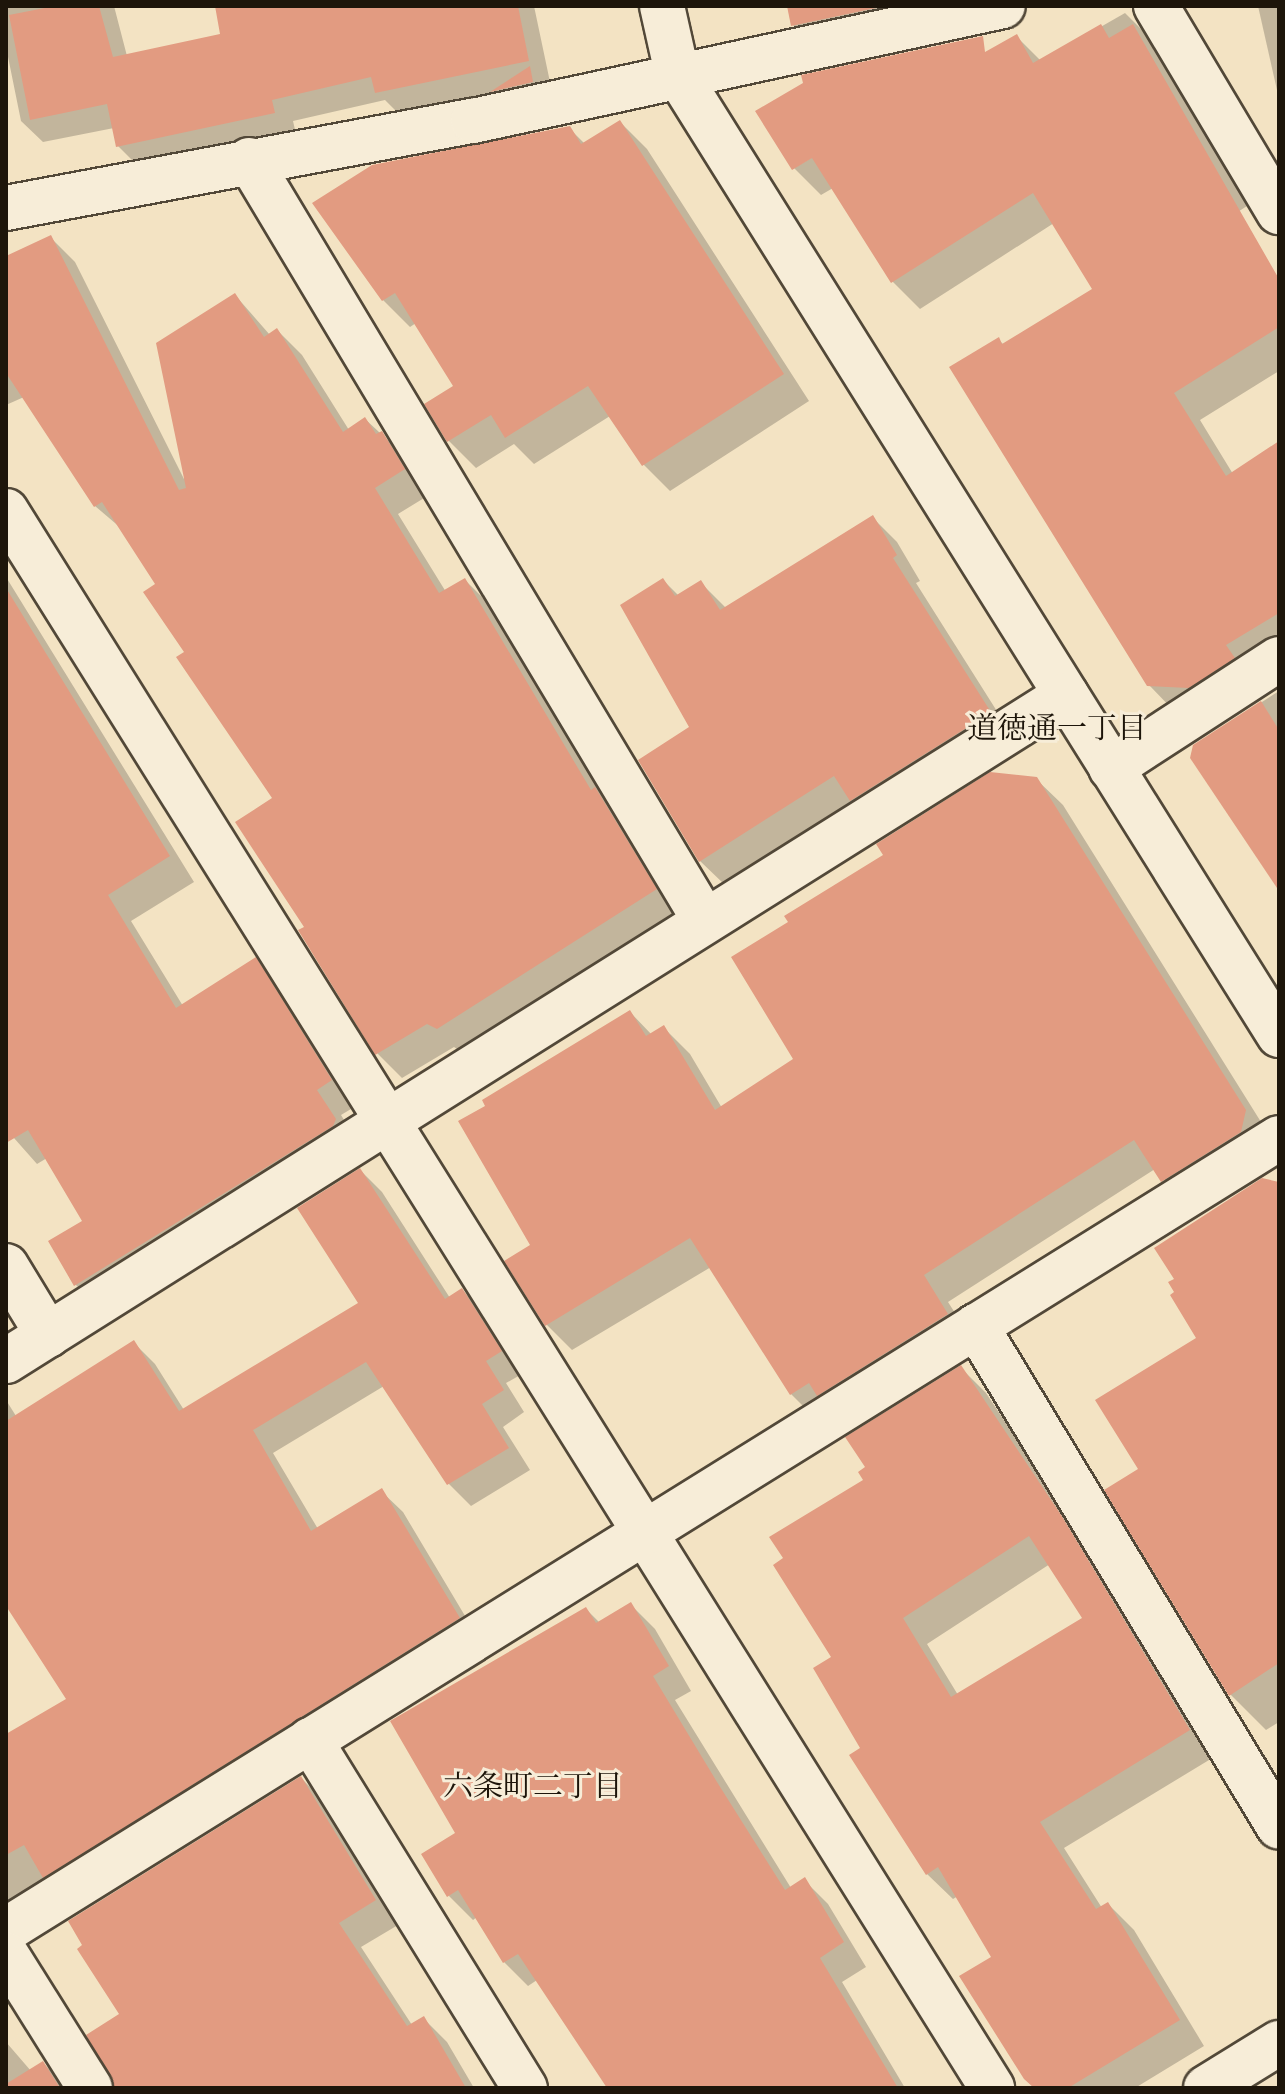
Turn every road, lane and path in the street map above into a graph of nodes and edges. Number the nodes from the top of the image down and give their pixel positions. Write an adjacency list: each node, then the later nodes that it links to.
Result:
1 (662, 6): 4 (street)
2 (1003, 6): 4 (street)
3 (1156, 6): 7 (street)
4 (677, 73): 5 (street); 10 (street)
5 (249, 160): 6 (street); 12 (street)
6 (6, 208)
7 (1279, 212)
8 (6, 511): 14 (street)
9 (1279, 659): 11 (street)
10 (1066, 695): 11 (street); 12 (street)
11 (1111, 768): 13 (street)
12 (705, 921): 14 (street)
13 (1279, 1035)
14 (387, 1121): 18 (street); 20 (street)
15 (1279, 1138): 17 (street)
16 (6, 1266): 18 (street)
17 (976, 1326): 20 (street); 22 (street)
18 (48, 1335): 19 (street)
19 (6, 1361)
20 (644, 1532): 21 (street); 28 (street)
21 (310, 1740): 23 (street); 27 (street)
22 (1279, 1827)
23 (6, 1930)
24 (6, 1954): 26 (street)
25 (1279, 2043): 29 (street)
26 (90, 2088)
27 (525, 2088)
28 (992, 2088)
29 (1206, 2088)

